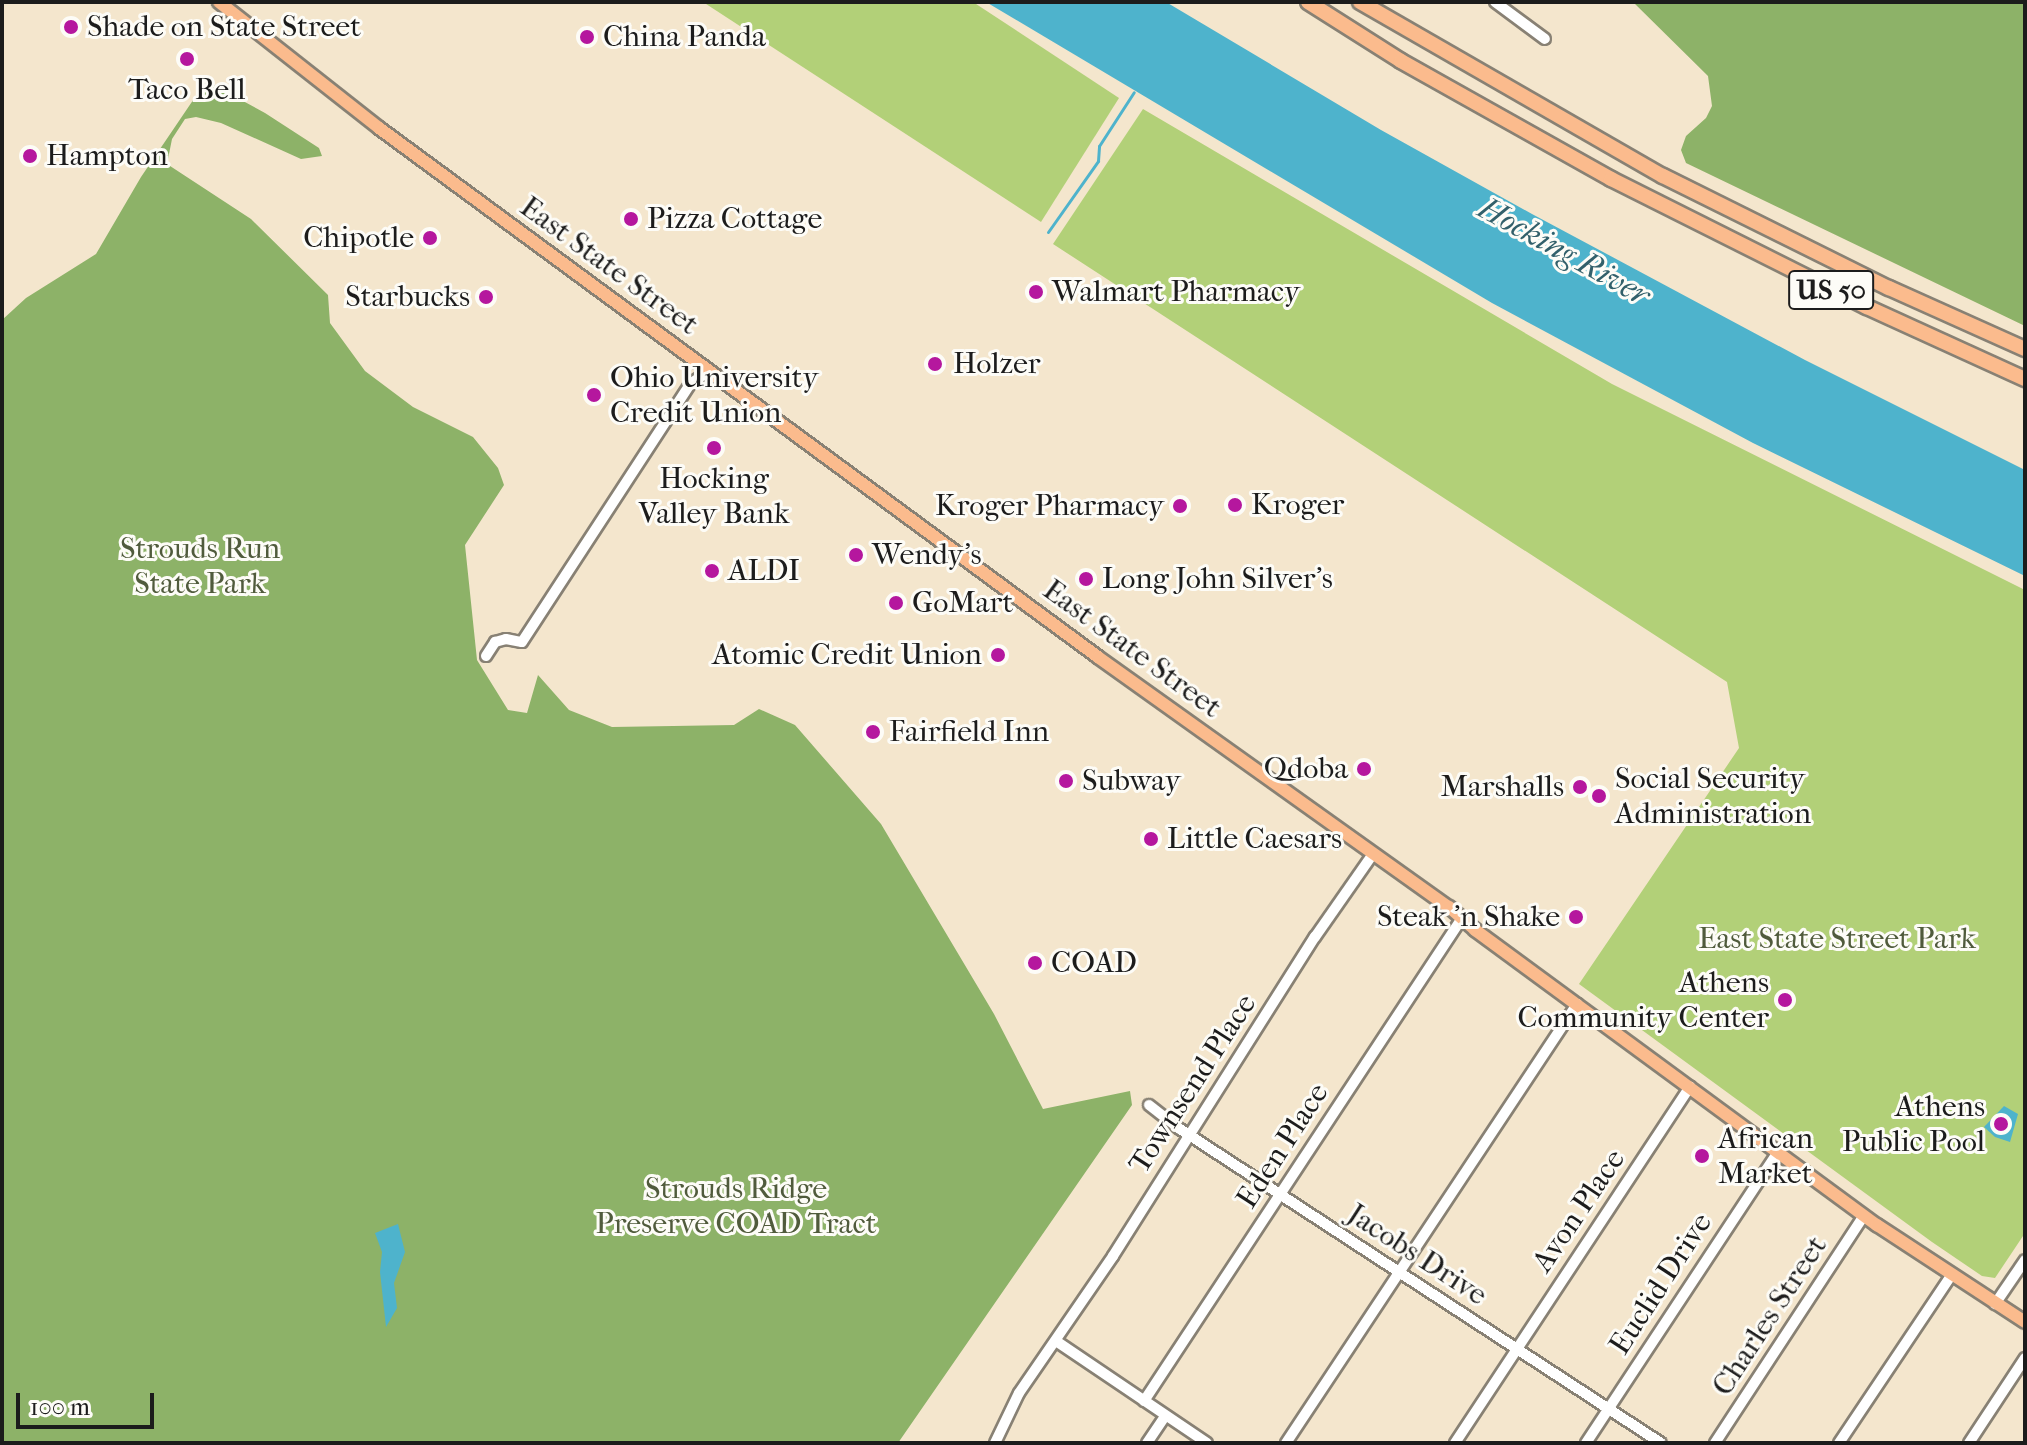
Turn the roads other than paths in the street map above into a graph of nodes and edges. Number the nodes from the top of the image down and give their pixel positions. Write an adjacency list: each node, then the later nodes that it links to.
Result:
1 (219, 2): 7 (main road, East State Street)
2 (1308, 2): 8 (highway, US 50)
3 (1360, 2): 6 (highway, US 50)
4 (1495, 2): 5 (street)
5 (1545, 39)
6 (2025, 349)
7 (708, 372): 9 (street); 10 (main road, East State Street)
8 (2025, 379)
9 (486, 656)
10 (1373, 854): 11 (main road, East State Street); 15 (street, Townsend Place)
11 (1462, 918): 12 (main road, East State Street); 17 (street, Eden Place)
12 (1577, 1004): 13 (main road, East State Street); 20 (street)
13 (1690, 1087): 16 (main road, East State Street); 25 (street, Avon Place)
14 (1149, 1105): 15 (street, Jacobs Drive)
15 (1189, 1133): 17 (street, Jacobs Drive); 24 (street, Townsend Place)
16 (1778, 1152): 18 (main road, East State Street); 28 (street, Euclid Drive)
17 (1281, 1193): 20 (street, Jacobs Drive); 27 (street, Eden Place)
18 (1864, 1215): 21 (main road, East State Street); 37 (street, Charles Street)
19 (2025, 1260): 22 (street)
20 (1398, 1271): 25 (street, Jacobs Drive); 33 (street)
21 (1951, 1276): 22 (main road, East State Street); 38 (street)
22 (1995, 1304): 23 (main road, East State Street)
23 (2025, 1322)
24 (1056, 1341): 27 (street); 30 (street, Townsend Place)
25 (1516, 1348): 28 (street, Jacobs Drive); 34 (street, Avon Place)
26 (2025, 1358): 39 (street)
27 (1144, 1401): 29 (street)
28 (1608, 1409): 35 (street, Euclid Drive); 36 (street, Jacobs Drive)
29 (1165, 1416): 31 (street); 32 (street)
30 (995, 1443)
31 (1147, 1443)
32 (1207, 1443)
33 (1286, 1443)
34 (1455, 1443)
35 (1586, 1443)
36 (1661, 1443)
37 (1715, 1443)
38 (1839, 1443)
39 (1969, 1443)

